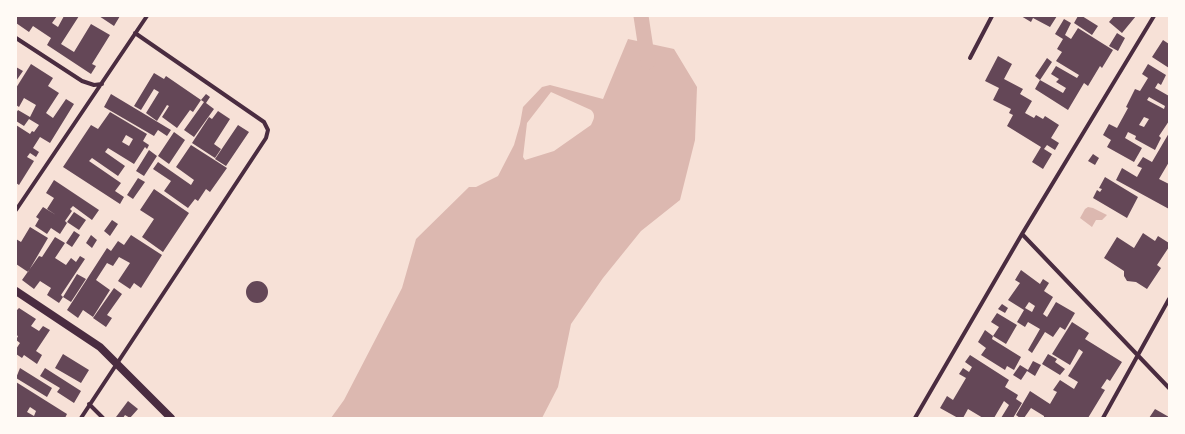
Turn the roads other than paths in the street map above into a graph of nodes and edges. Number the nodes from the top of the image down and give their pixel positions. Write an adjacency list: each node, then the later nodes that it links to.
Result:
1 (147, 16): 4 (street)
2 (992, 16): 6 (street)
3 (1154, 16): 9 (street)
4 (135, 33): 7 (street); 13 (street)
5 (16, 38): 7 (street)
6 (970, 58)
7 (102, 84): 8 (street)
8 (16, 210)
9 (1022, 234): 12 (street); 19 (street)
10 (16, 291): 13 (main road)
11 (1169, 299): 12 (street)
12 (1138, 355): 14 (street); 20 (street)
13 (117, 362): 15 (street); 18 (main road)
14 (1169, 388)
15 (89, 404): 16 (street); 17 (street)
16 (80, 418)
17 (103, 418)
18 (171, 418)
19 (915, 418)
20 (1103, 418)

